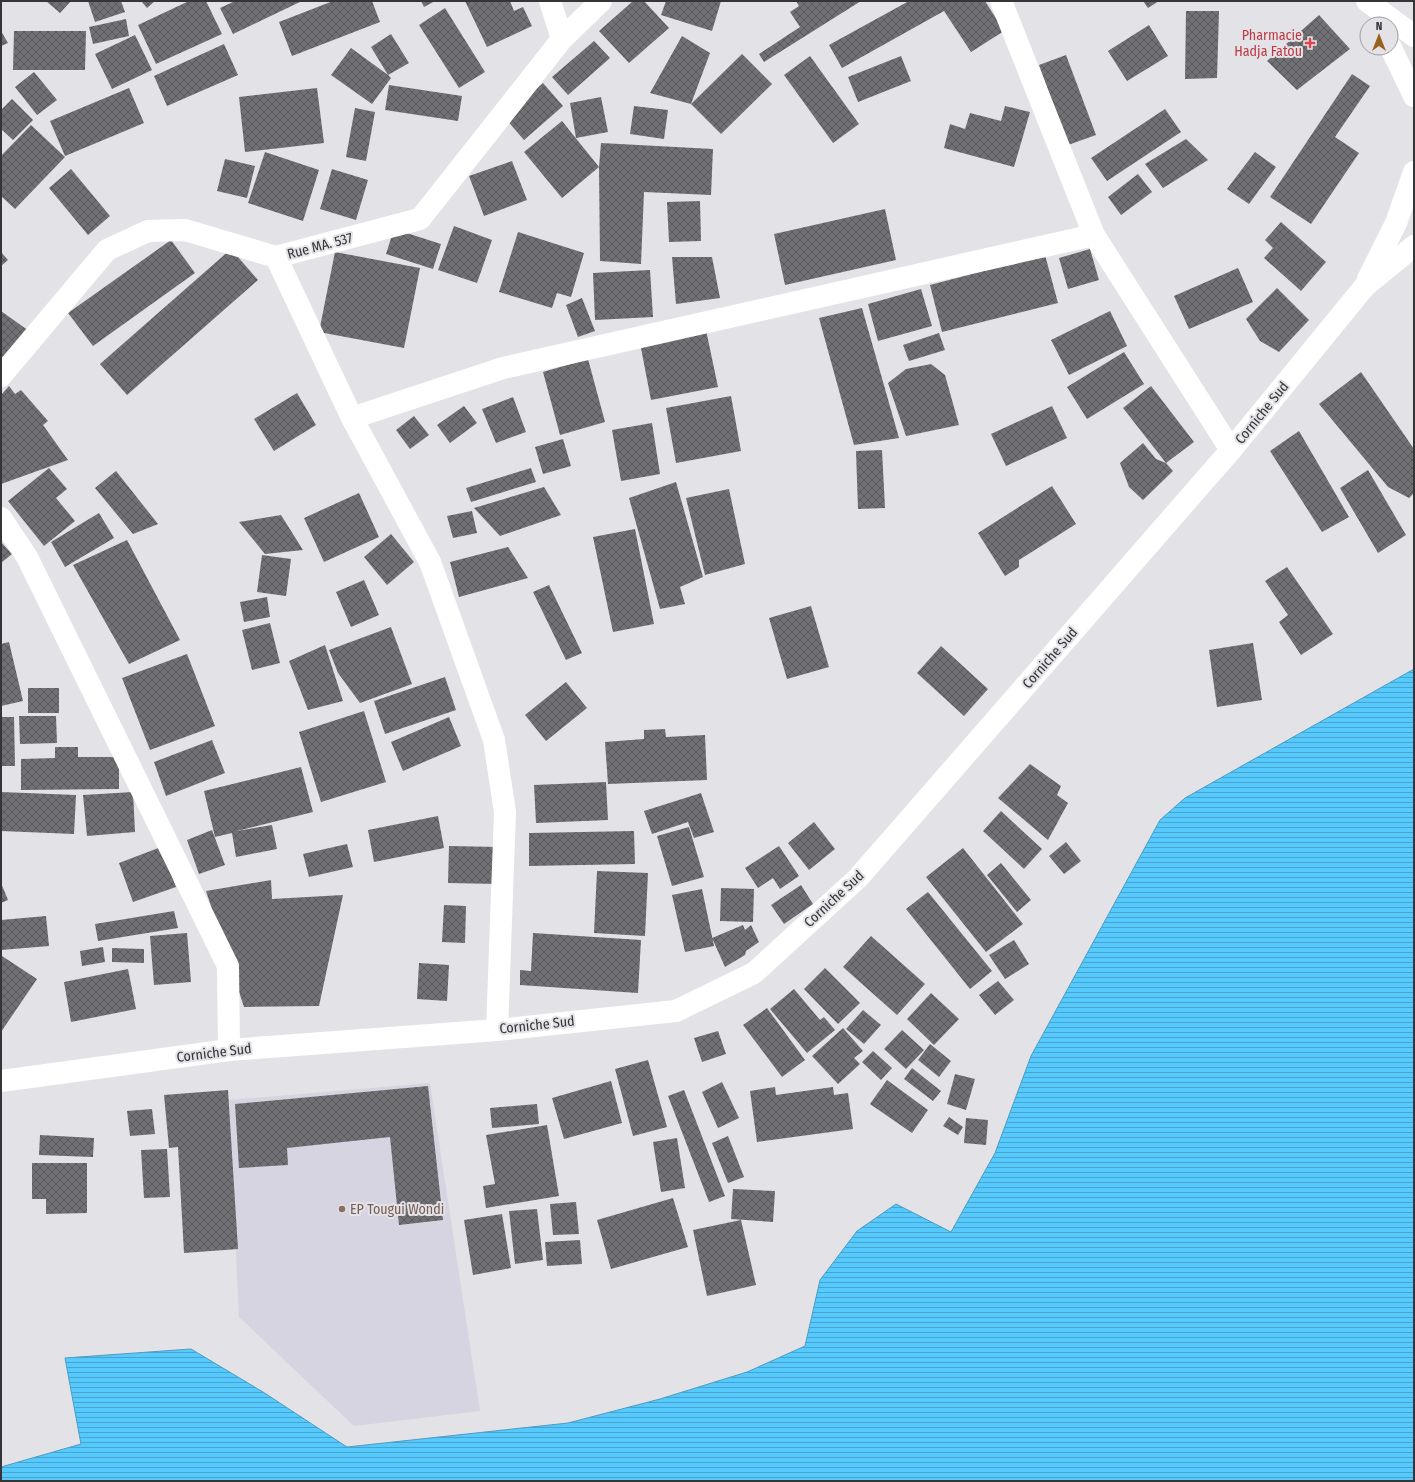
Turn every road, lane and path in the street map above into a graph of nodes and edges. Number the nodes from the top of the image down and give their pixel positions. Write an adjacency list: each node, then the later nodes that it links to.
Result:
1 (550, 1): 7 (street)
2 (601, 1): 7 (street, Rue MA. 537)
3 (1001, 1): 11 (street)
4 (1368, 2): 5 (street); 6 (street)
5 (1375, 16)
6 (1414, 36)
7 (562, 39): 13 (street, Rue MA. 537)
8 (1394, 56): 9 (street)
9 (1414, 96)
10 (1414, 172): 14 (street)
11 (1094, 235): 16 (street); 17 (street)
12 (1414, 246): 14 (street, Corniche Sud)
13 (276, 257): 15 (street, Rue MA. 537); 16 (street)
14 (1365, 286): 17 (street, Corniche Sud)
15 (1, 376)
16 (352, 418): 19 (street)
17 (1231, 450): 19 (street, Corniche Sud)
18 (1, 518): 20 (street)
19 (497, 1030): 20 (street, Corniche Sud)
20 (229, 1050): 21 (street, Corniche Sud)
21 (1, 1081)

